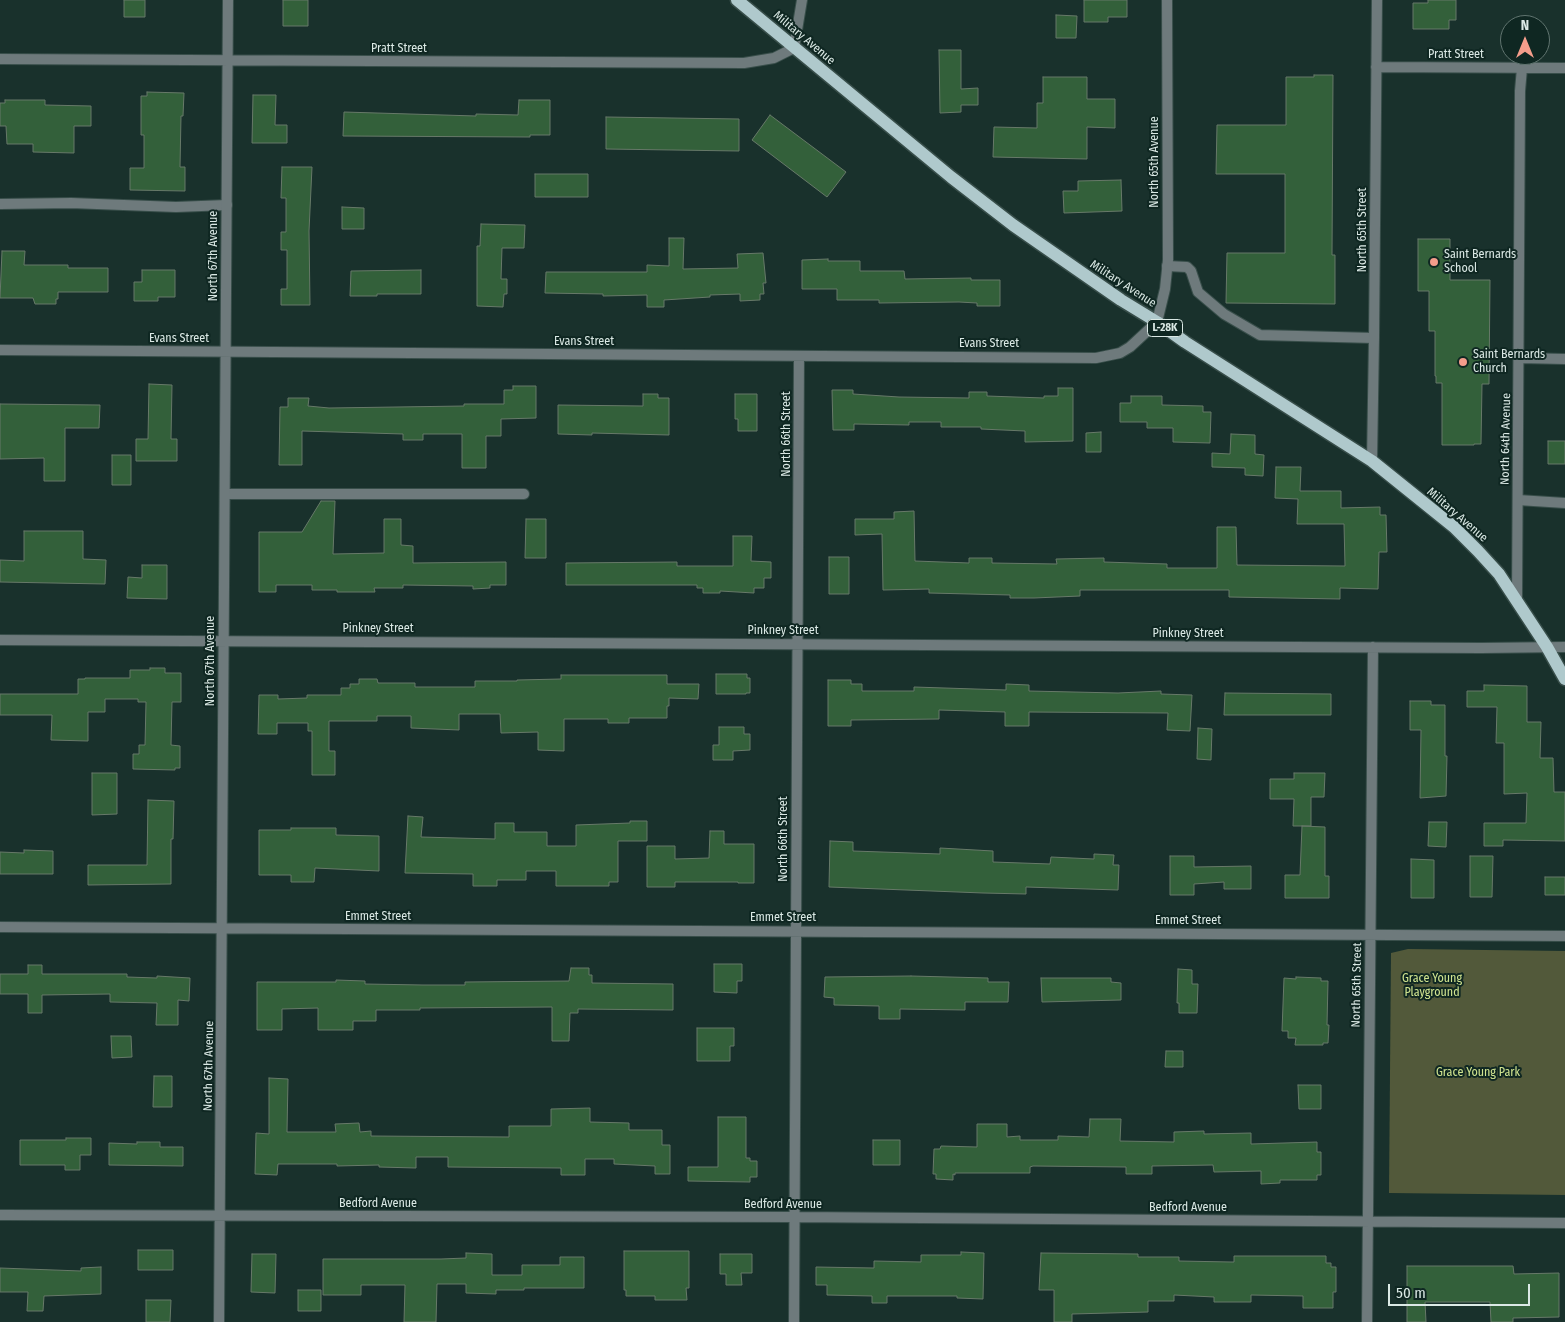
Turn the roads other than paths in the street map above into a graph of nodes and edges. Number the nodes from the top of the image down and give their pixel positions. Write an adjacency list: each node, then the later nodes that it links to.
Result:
1 (228, 0): 8 (street, North 67th Avenue)
2 (737, 0): 6 (main road, Military Avenue / L-28K)
3 (802, 0): 6 (street)
4 (1167, 0): 14 (street, North 65th Avenue)
5 (1377, 0): 9 (street, North 65th Street)
6 (794, 48): 8 (street, Pratt Street); 15 (main road, Military Avenue / L-28K)
7 (0, 59): 8 (street, Pratt Street)
8 (228, 60): 13 (street, North 67th Avenue)
9 (1376, 67): 10 (street, Pratt Street); 16 (street, North 65th Street)
10 (1522, 68): 11 (street, Pratt Street); 20 (street, North 64th Avenue)
11 (1565, 68)
12 (0, 204): 13 (street)
13 (227, 205): 18 (street, North 67th Avenue)
14 (1167, 266): 15 (street, North 65th Avenue); 16 (street)
15 (1157, 322): 19 (street, Evans Street); 22 (main road, Military Avenue / L-28K)
16 (1374, 338): 22 (street, North 65th Street)
17 (0, 350): 18 (street, Evans Street)
18 (226, 352): 19 (street, Evans Street); 23 (street, North 67th Avenue)
19 (799, 356): 30 (street, North 66th Street)
20 (1520, 358): 21 (street); 25 (street, North 64th Avenue)
21 (1565, 359)
22 (1372, 461): 27 (main road, Military Avenue / L-28K)
23 (225, 494): 24 (street); 29 (street, North 67th Avenue)
24 (524, 494)
25 (1518, 500): 26 (street); 27 (street, North 64th Avenue)
26 (1565, 503)
27 (1517, 601): 31 (main road, Military Avenue / L-28K)
28 (0, 640): 29 (street, Pinkney Street)
29 (224, 641): 30 (street, Pinkney Street); 36 (street, North 67th Avenue)
30 (799, 643): 33 (street, Pinkney Street); 37 (street, North 66th Street)
31 (1547, 647): 32 (street, Pinkney Street); 33 (street, Pinkney Street); 34 (main road, Military Avenue / L-28K)
32 (1565, 647)
33 (1373, 648): 38 (street, North 65th Street)
34 (1565, 679)
35 (0, 927): 36 (street, Emmet Street)
36 (222, 929): 37 (street, Emmet Street); 41 (street, North 67th Avenue)
37 (796, 931): 38 (street, Emmet Street); 42 (street, North 66th Street)
38 (1370, 935): 39 (street, Emmet Street); 43 (street, North 65th Street)
39 (1565, 936)
40 (0, 1215): 41 (street, Bedford Avenue)
41 (220, 1216): 42 (street, Bedford Avenue); 45 (street, North 67th Avenue)
42 (794, 1218): 43 (street, Bedford Avenue); 46 (street, North 66th Street)
43 (1367, 1222): 44 (street, Bedford Avenue); 47 (street, North 65th Street)
44 (1565, 1223)
45 (219, 1322)
46 (794, 1322)
47 (1367, 1322)

